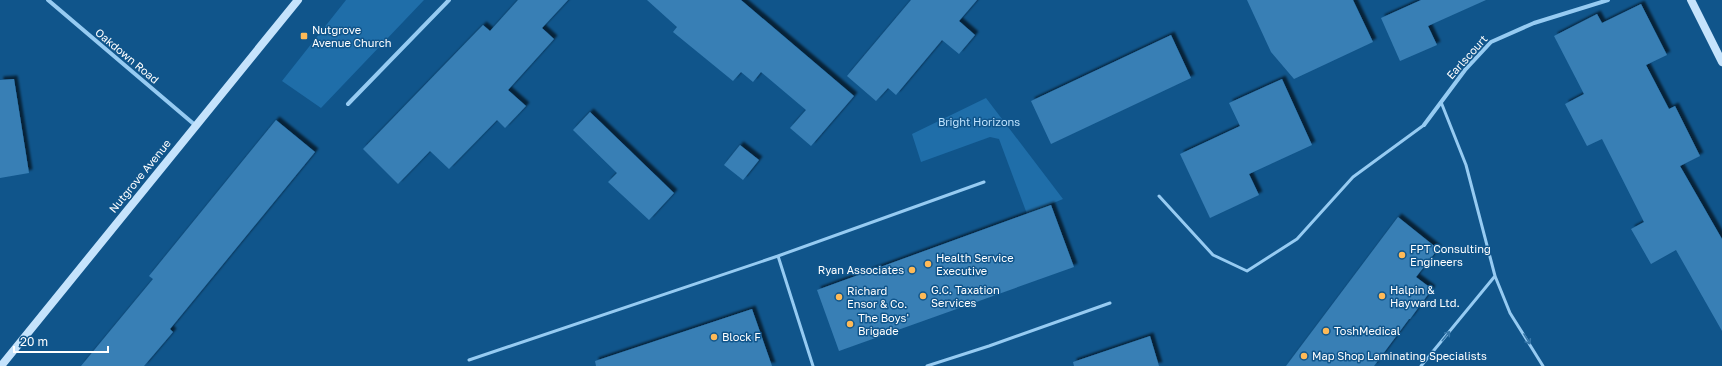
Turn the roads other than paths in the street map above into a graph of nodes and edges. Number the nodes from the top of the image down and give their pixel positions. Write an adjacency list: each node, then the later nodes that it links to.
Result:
1 (48, 0): 9 (street, Oakdown Road)
2 (298, 0): 9 (main road, Nutgrove Avenue)
3 (449, 0): 8 (street)
4 (1608, 0): 7 (street, Earlscourt)
5 (1691, 0): 6 (main road)
6 (1722, 62)
7 (1441, 102): 10 (street, Earlscourt); 14 (lane)
8 (348, 104)
9 (195, 125): 17 (main road, Nutgrove Avenue)
10 (1424, 125): 12 (lane)
11 (984, 182): 13 (lane)
12 (1159, 196)
13 (778, 256): 16 (lane); 18 (lane)
14 (1495, 276): 20 (lane, one-way to 14); 21 (lane, one-way to 21)
15 (1110, 304): 19 (lane)
16 (469, 360)
17 (1, 366)
18 (813, 366)
19 (927, 366)
20 (1421, 366)
21 (1543, 366)

